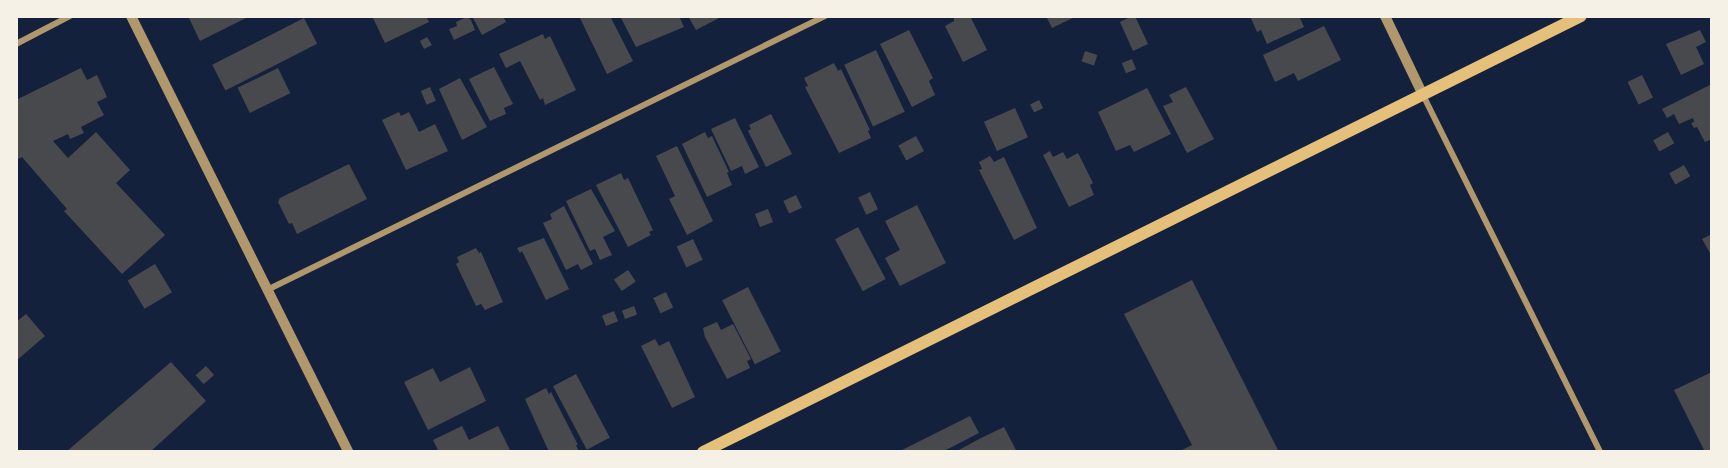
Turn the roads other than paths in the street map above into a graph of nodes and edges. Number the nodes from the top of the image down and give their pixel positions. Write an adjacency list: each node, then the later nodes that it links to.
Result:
1 (70, 16): 6 (street)
2 (131, 16): 8 (street)
3 (825, 16): 8 (street)
4 (1385, 16): 7 (street)
5 (1581, 16): 7 (main road)
6 (16, 44)
7 (1423, 94): 10 (main road); 11 (street)
8 (267, 290): 9 (street)
9 (348, 452)
10 (703, 452)
11 (1600, 452)

